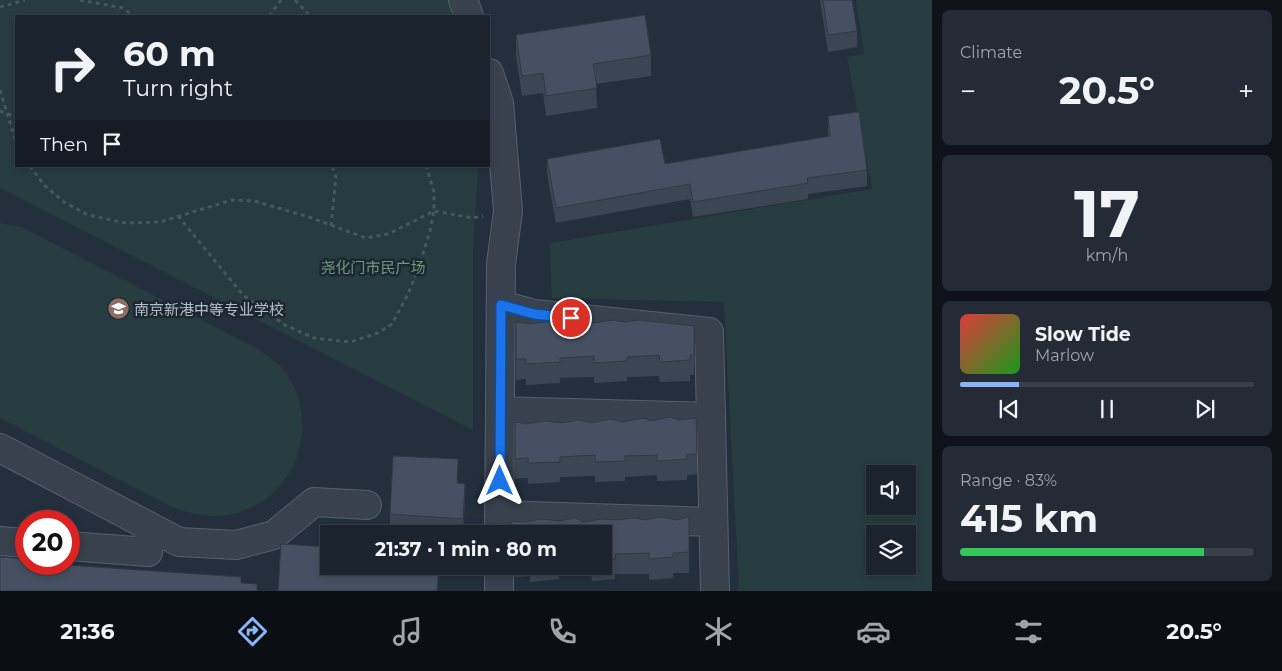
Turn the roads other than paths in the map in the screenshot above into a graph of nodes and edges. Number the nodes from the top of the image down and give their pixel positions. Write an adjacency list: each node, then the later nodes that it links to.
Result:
1 (463, 0): 2 (lane)
2 (469, 15)
3 (490, 76): 4 (lane)
4 (501, 305): 5 (lane); 6 (lane)
5 (500, 412): 6 (lane); 10 (lane)
6 (711, 417): 9 (lane)
7 (0, 448): 11 (lane)
8 (367, 505): 11 (lane)
9 (713, 522): 10 (lane); 17 (lane)
10 (499, 524)
11 (149, 527): 14 (lane)
12 (0, 541): 13 (lane)
13 (15, 542)
14 (80, 547)
15 (499, 575): 16 (lane)
16 (499, 591)
17 (715, 591)

